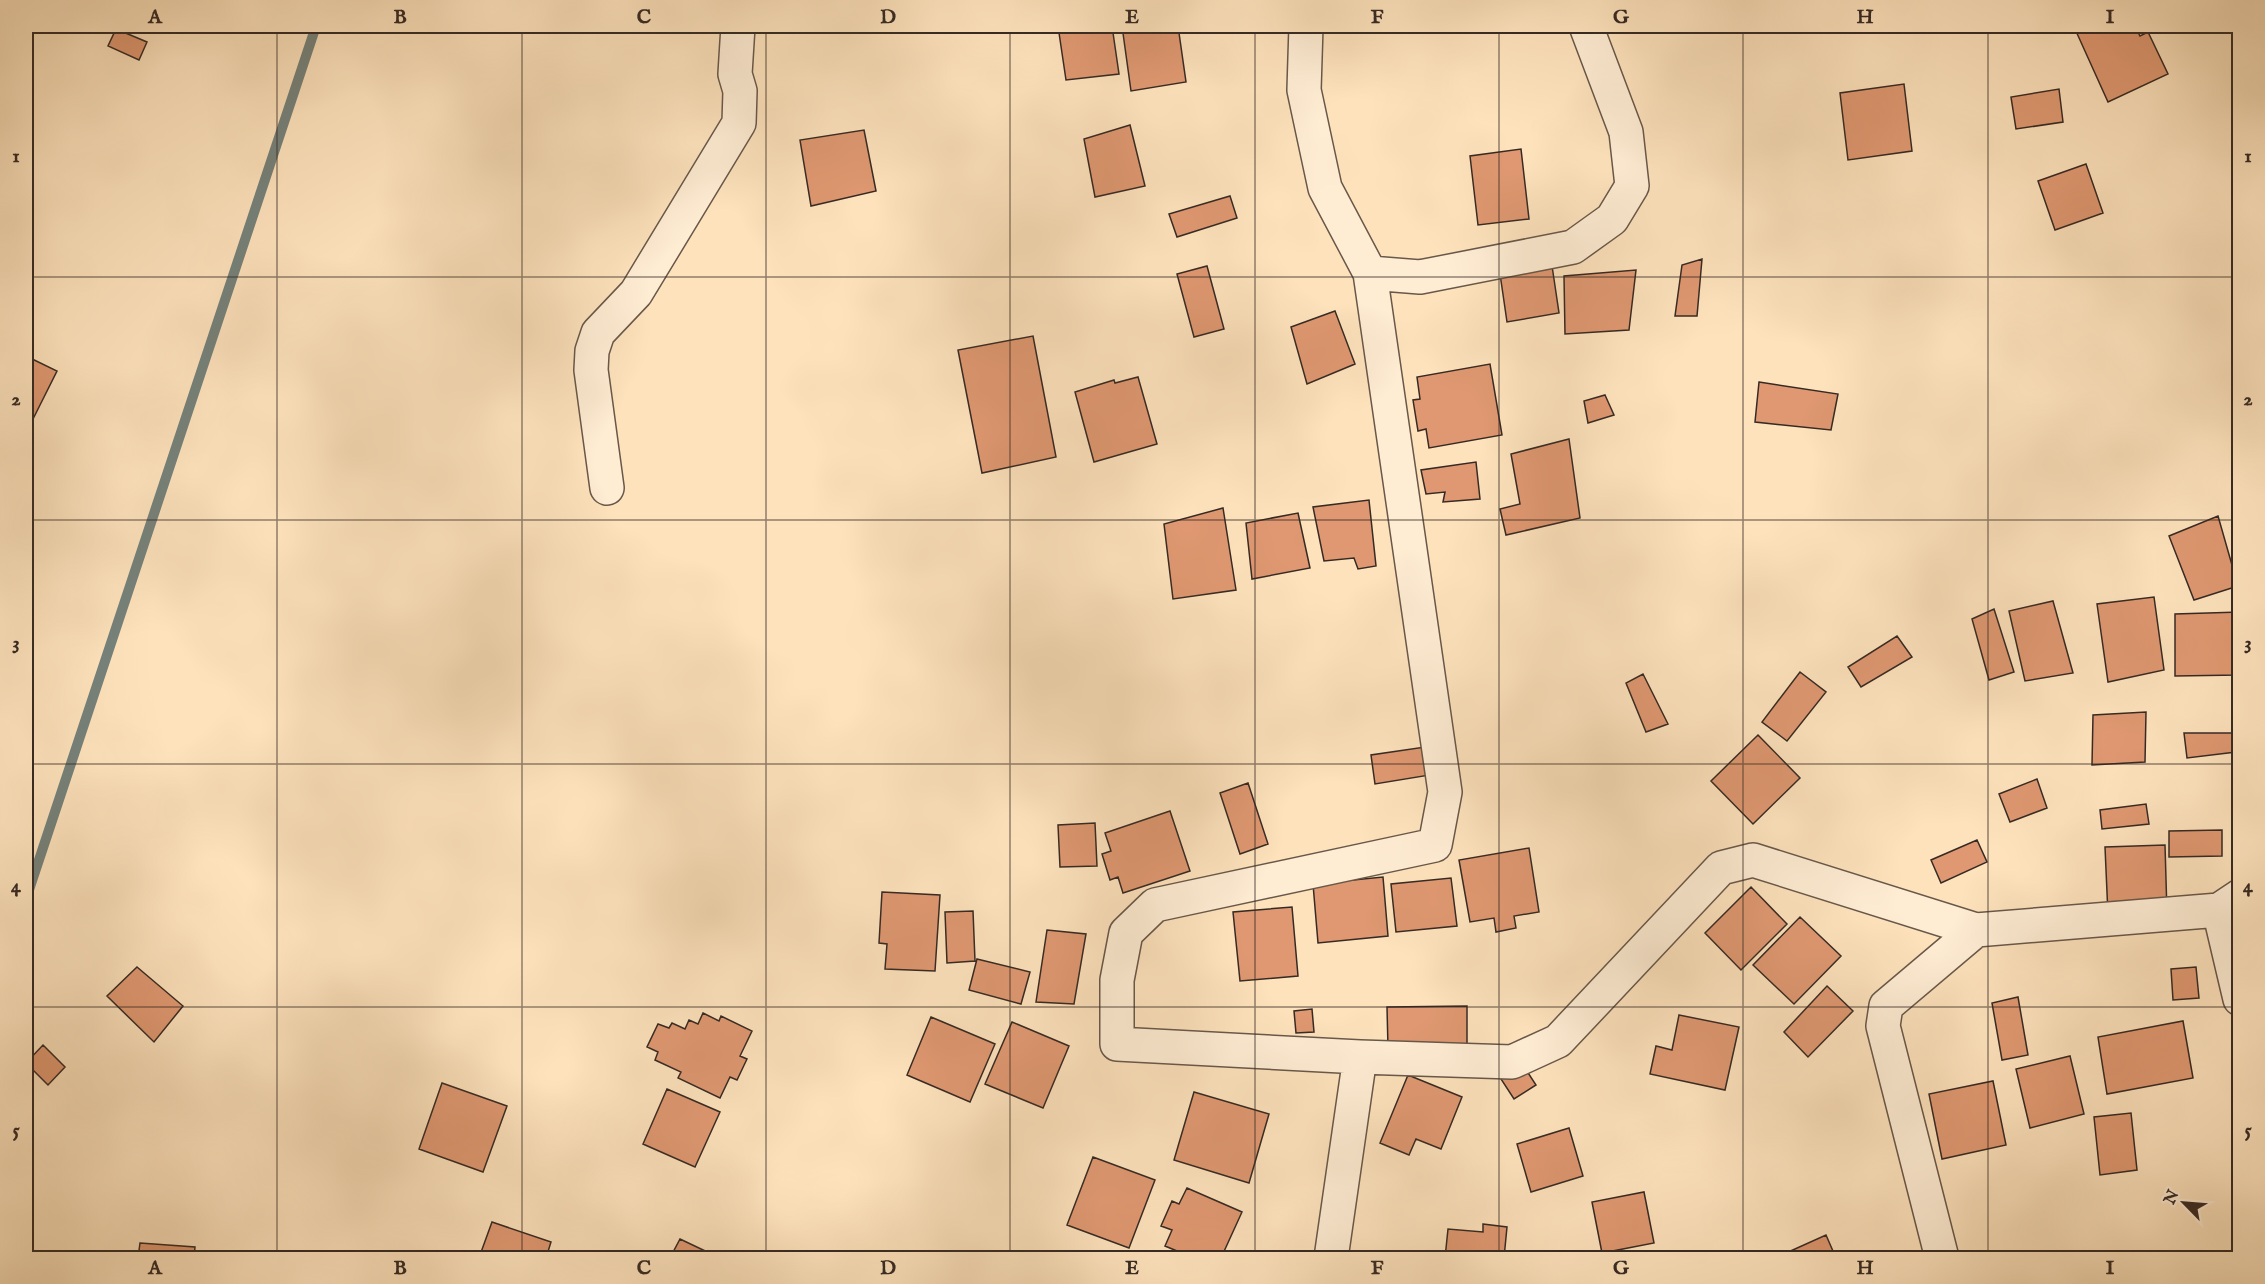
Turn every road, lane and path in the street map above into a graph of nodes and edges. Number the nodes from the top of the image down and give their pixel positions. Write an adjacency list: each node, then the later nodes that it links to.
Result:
1 (738, 26): 5 (street)
2 (1306, 26): 4 (street)
3 (1586, 26): 4 (street)
4 (1370, 273): 9 (street)
5 (607, 488)
6 (2229, 903): 7 (street); 8 (street)
7 (1976, 930): 9 (street); 11 (street)
8 (2240, 999)
9 (1360, 1058): 10 (street)
10 (1331, 1258)
11 (1942, 1258)

